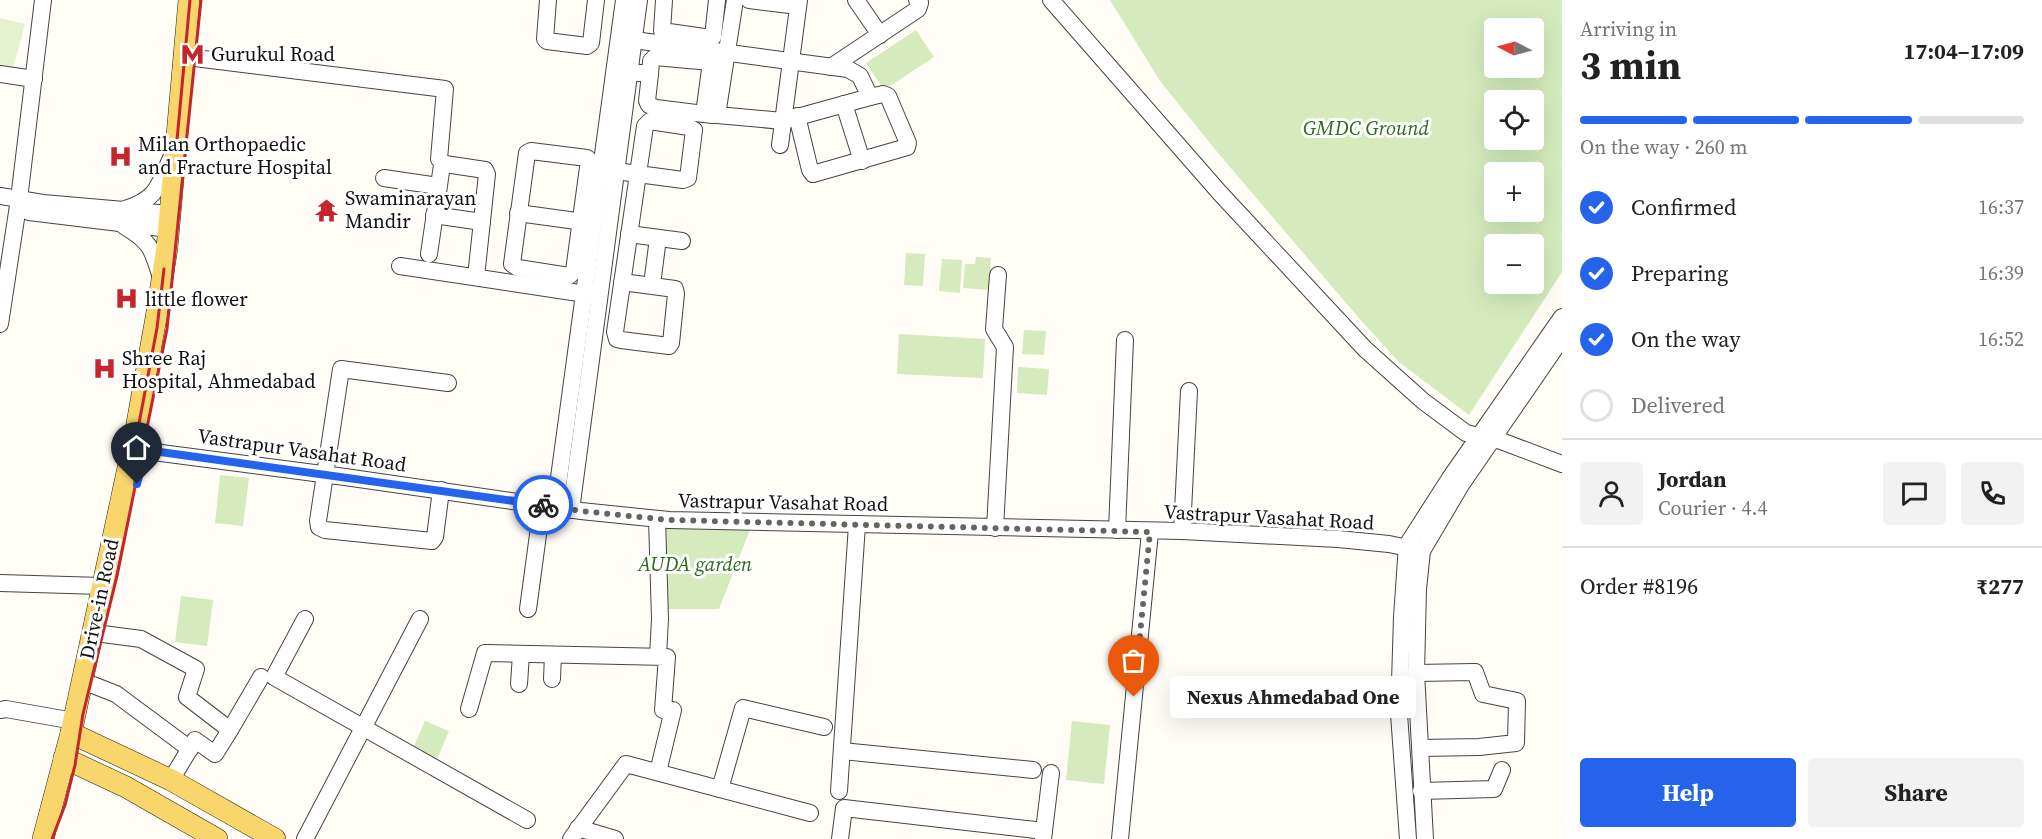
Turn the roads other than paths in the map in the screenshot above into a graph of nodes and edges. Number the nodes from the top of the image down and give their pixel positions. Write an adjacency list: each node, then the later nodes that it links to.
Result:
1 (43, 0): 25 (street)
2 (189, 0): 31 (main road, Drive-in Road)
3 (201, 0): 18 (main road, Drive-in Road)
4 (548, 0): 5 (street)
5 (596, 0)
6 (624, 0): 34 (street)
7 (639, 0): 17 (street)
8 (664, 0): 9 (street)
9 (717, 0)
10 (735, 0): 19 (street)
11 (749, 0): 15 (street)
12 (856, 0): 16 (street)
13 (917, 0): 16 (street)
14 (1051, 0): 64 (street)
15 (799, 3): 20 (street)
16 (880, 35): 21 (street)
17 (634, 40): 19 (street); 22 (street)
18 (195, 58): 32 (street); 43 (main road, Drive-in Road)
19 (721, 59): 20 (street); 24 (street); 28 (street)
20 (790, 61): 21 (street); 29 (street)
21 (831, 67): 26 (street)
22 (629, 72): 24 (street); 34 (street)
23 (0, 74): 25 (street)
24 (650, 74): 28 (street)
25 (34, 79): 38 (street)
26 (870, 97): 27 (street); 33 (street)
27 (844, 104): 29 (street); 33 (street)
28 (710, 115): 29 (street)
29 (790, 119): 30 (street); 33 (street)
30 (780, 145)
31 (176, 149): 42 (street); 43 (main road, Drive-in Road)
32 (439, 159)
33 (862, 161)
34 (602, 170): 40 (street); 45 (street); 46 (street); 57 (street)
35 (384, 178): 36 (street)
36 (438, 186): 41 (street); 44 (street)
37 (0, 196): 38 (street)
38 (18, 205): 39 (street); 42 (street); 59 (street)
39 (0, 207)
40 (518, 213): 45 (street); 45 (street)
41 (434, 215): 44 (street); 49 (street)
42 (120, 217): 43 (street); 53 (street)
43 (175, 222): 53 (main road, Drive-in Road); 65 (main road, Drive-in Road)
44 (482, 222): 52 (street)
45 (587, 222): 56 (street)
46 (629, 234): 47 (street); 54 (street)
47 (658, 238): 48 (street); 55 (street)
48 (682, 241)
49 (429, 254)
50 (400, 266): 52 (street)
51 (998, 275): 72 (street)
52 (476, 277): 56 (street)
53 (162, 282): 78 (main road, Drive-in Road)
54 (622, 282): 55 (street); 55 (street)
55 (652, 285)
56 (583, 294): 57 (street); 69 (street)
57 (600, 296): 69 (street)
58 (1562, 317): 64 (street)
59 (0, 324)
60 (1562, 338): 64 (street)
61 (1125, 340): 73 (street)
62 (448, 383): 67 (street)
63 (1189, 391): 74 (street)
64 (1486, 438): 66 (street); 76 (street)
65 (146, 450): 67 (street, Vastrapur Vasahat Road); 82 (main road, Drive-in Road)
66 (1562, 464)
67 (324, 474): 68 (street, Vastrapur Vasahat Road); 68 (street)
68 (441, 490): 69 (street, Vastrapur Vasahat Road)
69 (556, 507): 70 (street, Vastrapur Vasahat Road); 79 (street)
70 (657, 519): 71 (street, Vastrapur Vasahat Road); 85 (street)
71 (857, 525): 72 (street, Vastrapur Vasahat Road); 99 (street)
72 (995, 528): 73 (street, Vastrapur Vasahat Road)
73 (1117, 530): 75 (street, Vastrapur Vasahat Road)
74 (1182, 531): 75 (street, Vastrapur Vasahat Road); 76 (street, Vastrapur Vasahat Road)
75 (1150, 532): 120 (street)
76 (1414, 549): 86 (street); 121 (street)
77 (0, 583): 78 (street)
78 (102, 586): 96 (main road, Drive-in Road)
79 (528, 609)
80 (305, 619): 94 (street)
81 (420, 619): 94 (street)
82 (104, 634): 90 (main road, Drive-in Road); 95 (street)
83 (521, 654): 84 (street); 89 (street); 91 (street)
84 (553, 655): 85 (street); 88 (street)
85 (658, 656): 103 (street)
86 (1416, 673): 97 (street); 97 (street)
87 (261, 677): 95 (street)
88 (552, 679)
89 (519, 684)
90 (93, 685): 96 (main road, Drive-in Road); 98 (street)
91 (469, 709)
92 (0, 710): 96 (street)
93 (824, 727): 106 (street)
94 (363, 728): 110 (street); 117 (street)
95 (230, 730): 98 (street)
96 (75, 731): 100 (main road, Drive-in Road); 105 (main road)
97 (1421, 748): 108 (street)
98 (190, 749): 105 (street)
99 (842, 751): 101 (street); 107 (street)
100 (70, 760): 113 (main road); 114 (main road, Drive-in Road); 115 (main road, Drive-in Road)
101 (1033, 770)
102 (1502, 770): 108 (street)
103 (658, 772): 106 (street); 111 (street)
104 (1051, 773): 112 (street)
105 (171, 780): 116 (main road)
106 (720, 789): 109 (street)
107 (839, 791)
108 (1421, 791): 122 (street)
109 (810, 813)
110 (527, 820)
111 (574, 833): 118 (street)
112 (1044, 835): 119 (street)
113 (207, 836)
114 (43, 839)
115 (55, 839)
116 (275, 839)
117 (305, 839)
118 (615, 839)
119 (840, 839)
120 (1120, 839)
121 (1408, 839)
122 (1425, 839)

